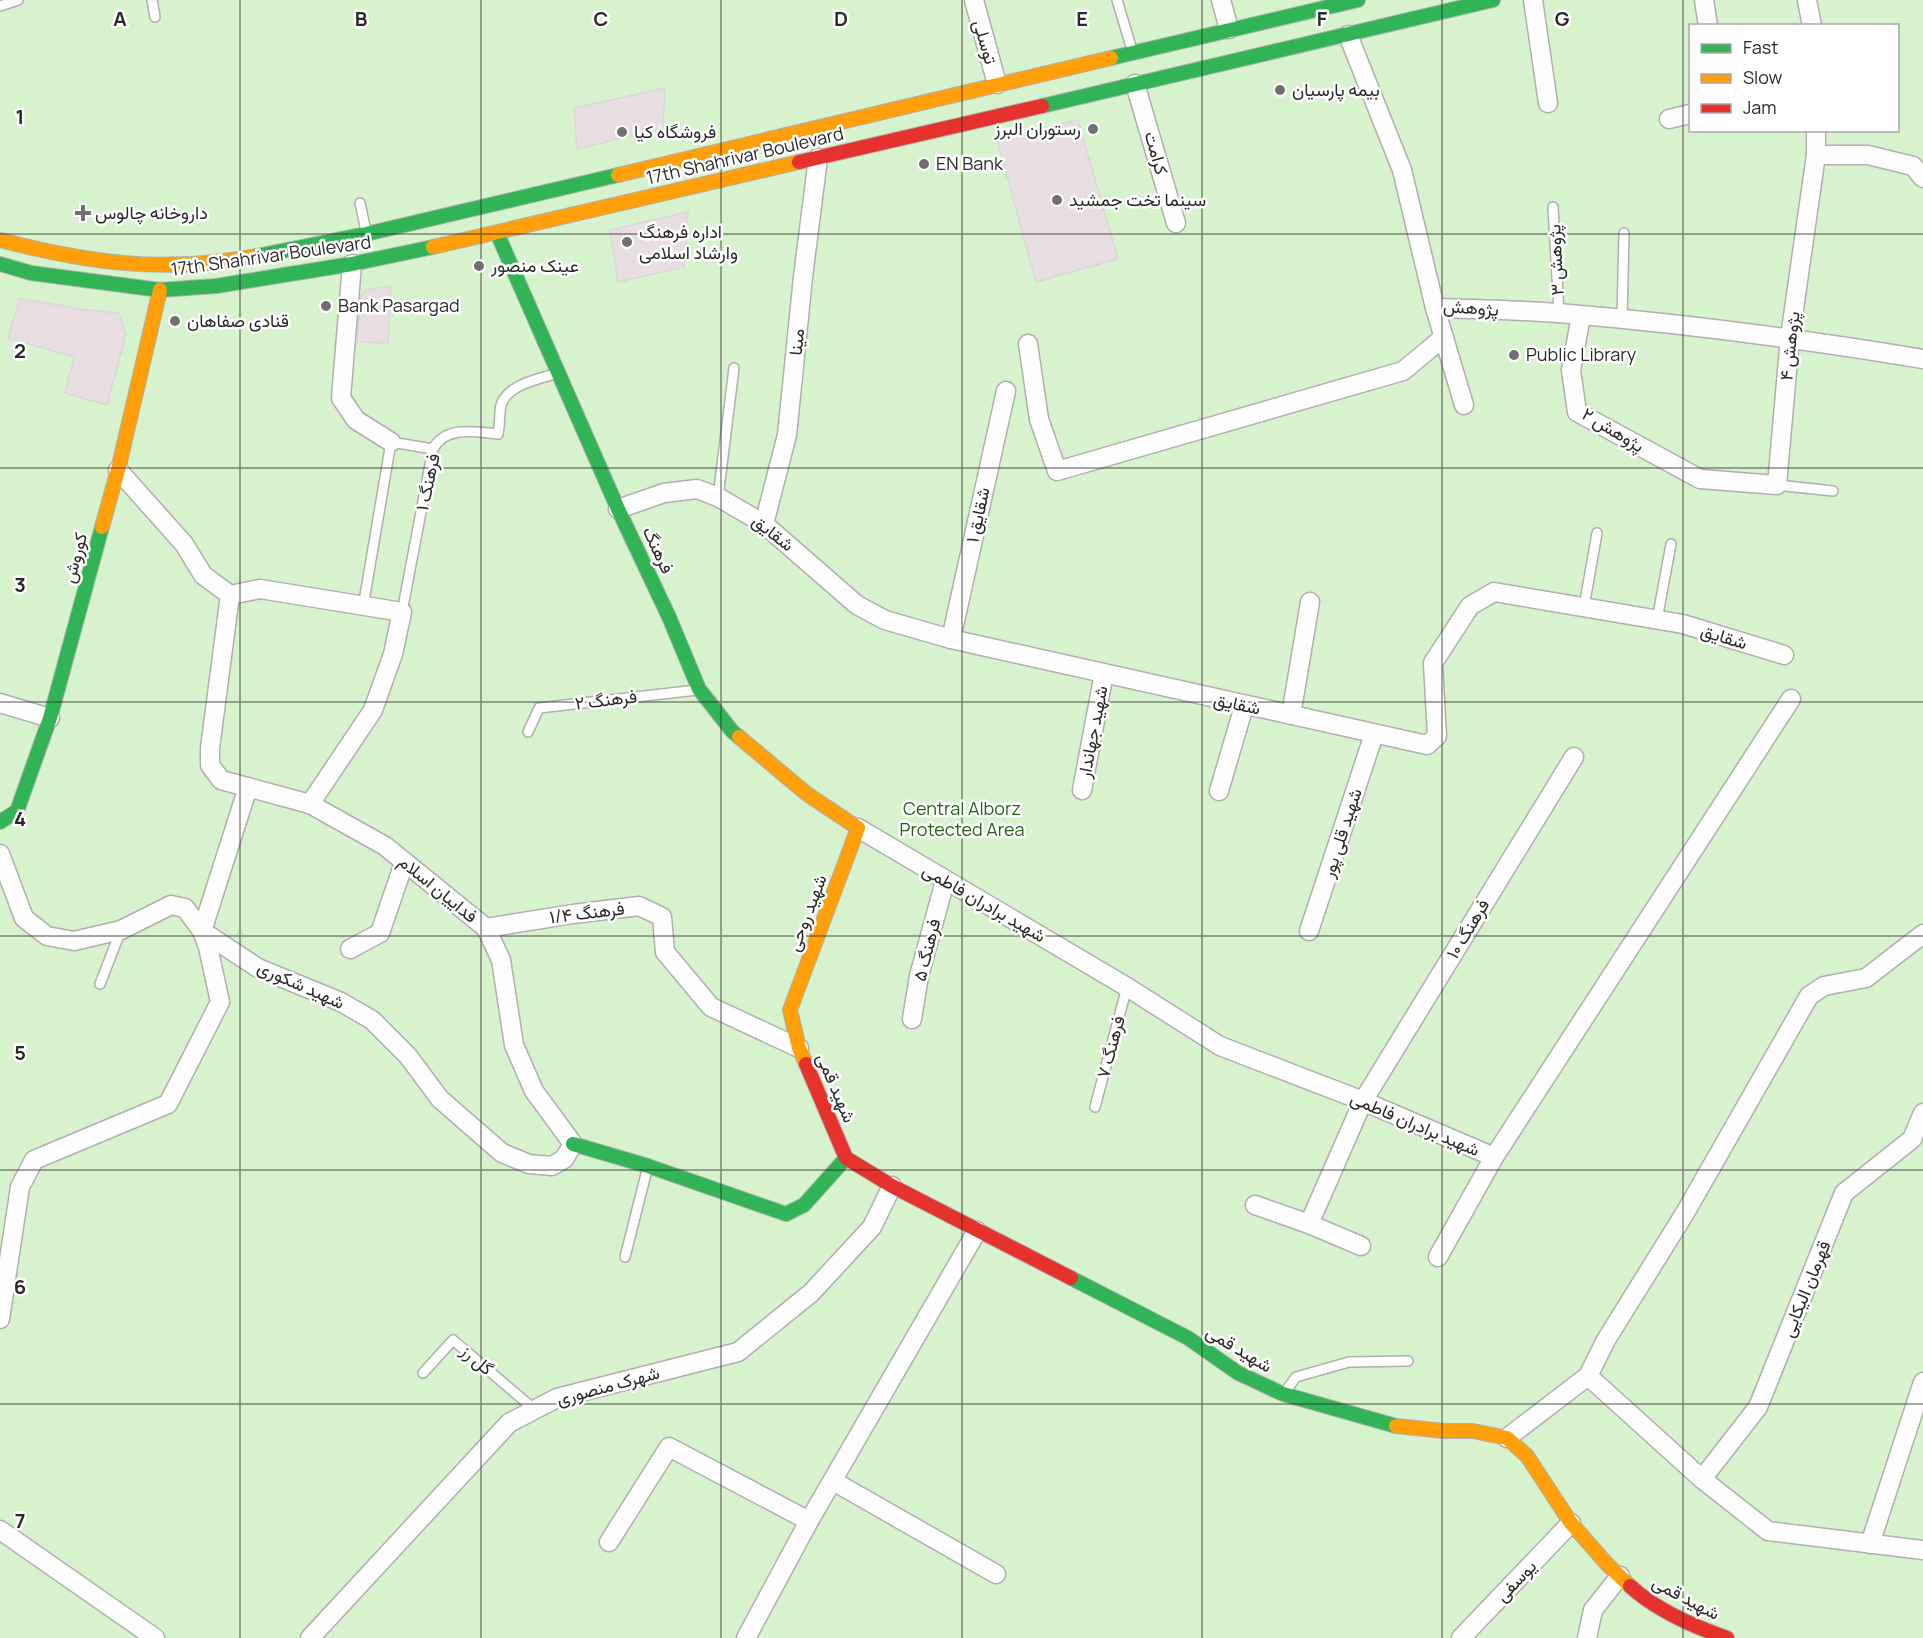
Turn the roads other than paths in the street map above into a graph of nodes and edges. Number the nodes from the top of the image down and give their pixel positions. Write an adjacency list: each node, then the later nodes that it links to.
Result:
1 (18, 0): 12 (lane)
2 (152, 0): 13 (lane)
3 (974, 0): 19 (street, توسلی)
4 (1117, 0): 18 (lane)
5 (1221, 0): 16 (street)
6 (1358, 0): 11 (main road, 17th Shahrivar Boulevard)
7 (1493, 0): 17 (main road, 17th Shahrivar Boulevard)
8 (1533, 0): 21 (street)
9 (1704, 0): 14 (street)
10 (1807, 0): 15 (street)
11 (1335, 3): 16 (main road, 17th Shahrivar Boulevard)
12 (0, 6)
13 (155, 17)
14 (1708, 24)
15 (1812, 24)
16 (1229, 29): 18 (main road, 17th Shahrivar Boulevard)
17 (1348, 35): 20 (main road, 17th Shahrivar Boulevard); 39 (street, پژوهش)
18 (1133, 52): 19 (main road, 17th Shahrivar Boulevard)
19 (997, 84): 33 (main road, 17th Shahrivar Boulevard)
20 (1136, 84): 26 (main road, 17th Shahrivar Boulevard); 30 (street, کرامت)
21 (1548, 103)
22 (1689, 114): 23 (street)
23 (1669, 119)
24 (1816, 132): 25 (street, پژوهش ۴)
25 (1816, 155): 27 (street); 44 (street, پژوهش ۴)
26 (818, 158): 31 (main road, 17th Shahrivar Boulevard); 58 (street, مینا)
27 (1923, 178)
28 (360, 203): 33 (lane)
29 (1553, 207): 40 (lane, پژوهش ۳)
30 (1176, 223)
31 (497, 233): 35 (main road, 17th Shahrivar Boulevard); 48 (main road, فرهنگ)
32 (1624, 233): 42 (lane)
33 (366, 234): 34 (main road, 17th Shahrivar Boulevard); 35 (main road)
34 (0, 240)
35 (372, 260): 37 (main road, 17th Shahrivar Boulevard)
36 (0, 264): 38 (main road, 17th Shahrivar Boulevard)
37 (352, 264): 38 (main road, 17th Shahrivar Boulevard); 51 (street)
38 (159, 290): 53 (main road, کوروش)
39 (1435, 308): 40 (street, پژوهش); 43 (street)
40 (1559, 313): 41 (street, پژوهش)
41 (1581, 316): 42 (street, پژوهش); 54 (street, پژوهش ۲)
42 (1622, 319): 44 (street, پژوهش)
43 (1444, 337): 45 (street); 50 (street)
44 (1790, 337): 46 (street, پژوهش); 54 (street, پژوهش ۴)
45 (1028, 344)
46 (1923, 359)
47 (734, 368): 56 (lane)
48 (558, 373): 52 (lane, فرهنگ ۱); 57 (main road, فرهنگ)
49 (1006, 391): 67 (street, شقایق ۱)
50 (1464, 405)
51 (391, 442): 52 (lane); 63 (lane)
52 (433, 449): 65 (lane, فرهنگ ۱)
53 (118, 470): 61 (street); 75 (main road, کوروش)
54 (1777, 485): 55 (lane)
55 (1833, 491)
56 (718, 497): 57 (street, شقایق); 58 (street, شقایق)
57 (618, 508): 70 (main road, فرهنگ)
58 (764, 524): 67 (street, شقایق)
59 (1597, 533): 64 (lane)
60 (1671, 544): 66 (lane)
61 (230, 595): 63 (street); 79 (street, فداییان اسلام)
62 (1310, 602): 74 (street)
63 (363, 607): 65 (street)
64 (1584, 607): 66 (street, شقایق); 77 (street, شقایق)
65 (402, 612): 82 (street)
66 (1657, 620): 68 (street, شقایق)
67 (951, 639): 69 (street, شقایق)
68 (1784, 655)
69 (1104, 673): 73 (street, شقایق); 80 (street, شهید جهاندار)
70 (699, 689): 76 (lane, فرهنگ ۲); 84 (main road, فرهنگ)
71 (1791, 699): 103 (street, شهید برادران فاطمی)
72 (0, 703): 75 (street)
73 (1244, 705): 74 (street, شقایق); 81 (street)
74 (1291, 715): 77 (street, شقایق)
75 (50, 718): 83 (main road, کوروش)
76 (528, 732)
77 (1374, 734): 91 (street, شهید قلی پور)
78 (1574, 757): 99 (street, فرهنگ ۱۰)
79 (248, 788): 82 (street, فداییان اسلام); 90 (street)
80 (1082, 790)
81 (1219, 791)
82 (310, 804): 86 (street, فداییان اسلام)
83 (0, 822)
84 (858, 828): 87 (street, شهید برادران فاطمی); 96 (main road, شهید روحی)
85 (0, 854): 89 (street, شهید شکوری)
86 (404, 863): 88 (street, فداییان اسلام); 93 (street)
87 (945, 881): 95 (street, شهید برادران فاطمی); 97 (street, فرهنگ ۵)
88 (486, 928): 98 (street, فرهنگ ۱/۴); 102 (street, فداییان اسلام)
89 (121, 930): 90 (street, شهید شکوری); 94 (lane)
90 (202, 931): 102 (street, شهید شکوری); 113 (street)
91 (1309, 931)
92 (1923, 934): 116 (street)
93 (350, 949)
94 (100, 984)
95 (1127, 987): 99 (street, شهید برادران فاطمی); 100 (lane, فرهنگ ۷)
96 (790, 1010): 98 (main road, شهید قمی)
97 (912, 1019)
98 (799, 1048): 104 (main road, شهید قمی)
99 (1363, 1101): 103 (street, شهید برادران فاطمی); 108 (street, فرهنگ ۱۰)
100 (1095, 1107)
101 (1923, 1113): 121 (street, قهرمان الیکایی)
102 (573, 1144): 105 (main road)
103 (1494, 1157): 112 (street)
104 (846, 1158): 105 (main road); 106 (main road, شهید قمی)
105 (648, 1166): 111 (lane)
106 (892, 1186): 109 (main road, شهید قمی); 119 (street, شهرک منصوری)
107 (1255, 1205): 108 (street)
108 (1309, 1224): 110 (street)
109 (977, 1231): 118 (main road, شهید قمی); 122 (street)
110 (1361, 1246)
111 (625, 1257)
112 (1438, 1257)
113 (0, 1319)
114 (1408, 1361): 118 (lane)
115 (423, 1373): 119 (lane, گل رز)
116 (1588, 1376): 120 (street); 121 (street)
117 (1923, 1382): 127 (street)
118 (1283, 1394): 120 (main road, شهید قمی)
119 (534, 1410): 133 (street, شهرک منصوری)
120 (1508, 1438): 124 (main road, شهید قمی)
121 (1702, 1479): 127 (street)
122 (833, 1481): 123 (street); 129 (street)
123 (809, 1521): 126 (street); 134 (street)
124 (1571, 1523): 130 (main road, شهید قمی); 135 (street, یوسفی)
125 (0, 1530): 132 (street)
126 (609, 1542)
127 (1870, 1544): 128 (street)
128 (1923, 1550)
129 (996, 1574)
130 (1620, 1576): 131 (main road, شهید قمی); 136 (street)
131 (1700, 1634): 137 (main road, شهید قمی)
132 (155, 1638)
133 (310, 1638)
134 (746, 1638)
135 (1461, 1638)
136 (1587, 1638)
137 (1727, 1638)

